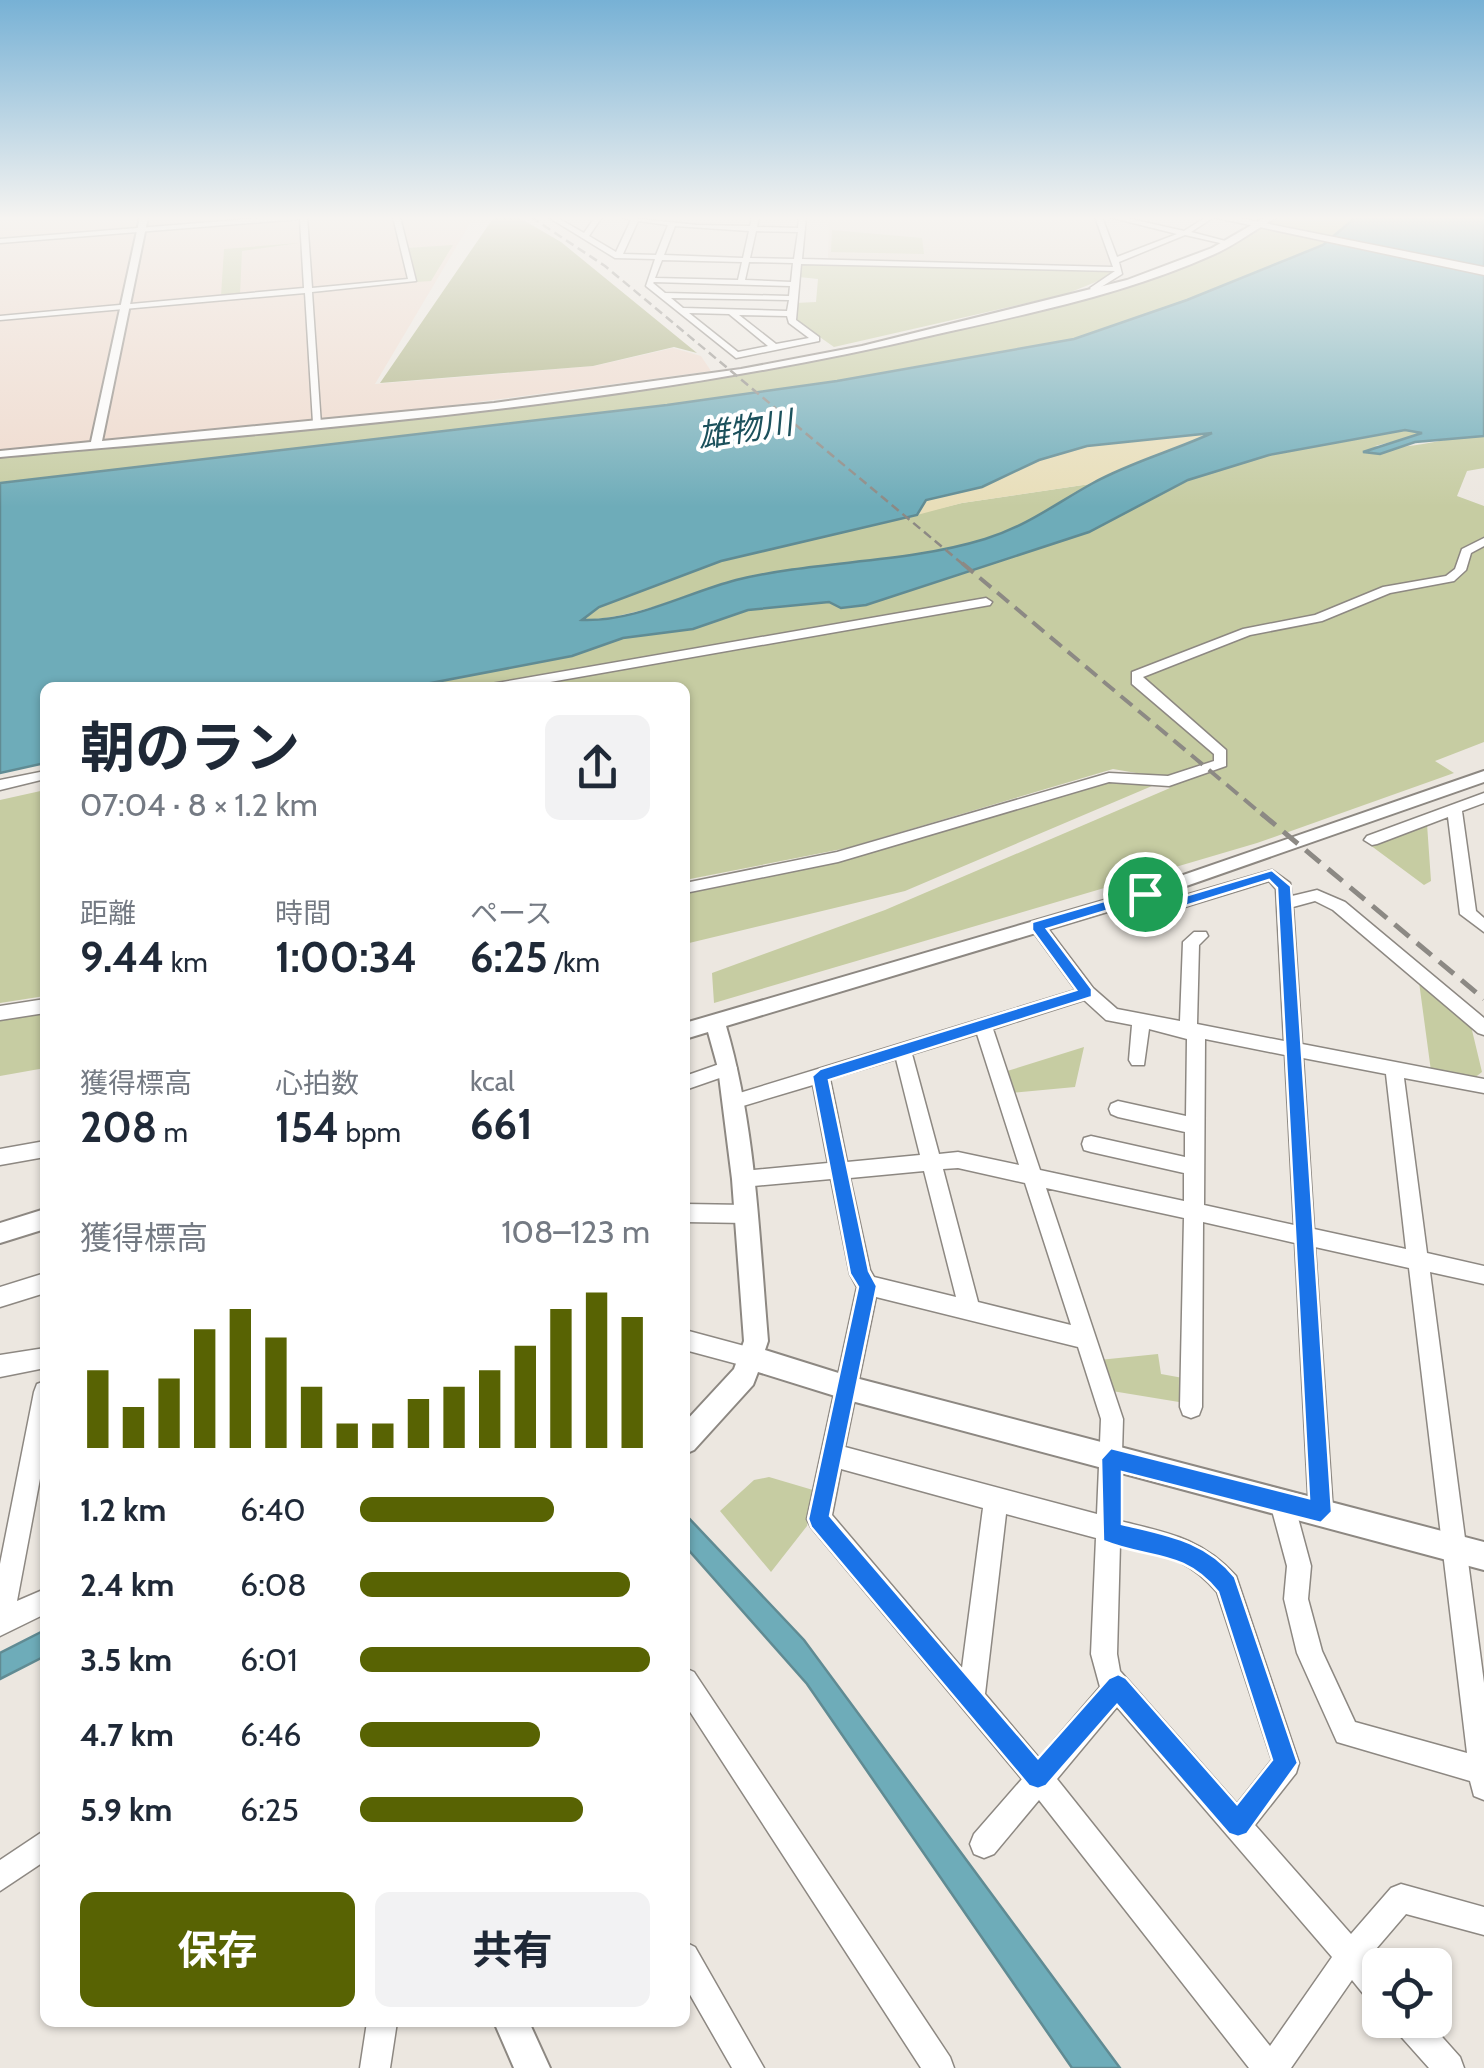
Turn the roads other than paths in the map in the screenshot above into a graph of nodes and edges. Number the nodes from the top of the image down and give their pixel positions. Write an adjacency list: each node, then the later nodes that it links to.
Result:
1 (52, 314): 9 (street)
2 (126, 314): 12 (street)
3 (310, 314): 11 (street)
4 (685, 314): 10 (street)
5 (733, 314): 10 (street)
6 (776, 314): 7 (street)
7 (791, 314): 10 (street)
8 (1002, 314): 11 (street)
9 (0, 318)
10 (774, 347)
11 (318, 423): 12 (street)
12 (96, 445): 13 (street)
13 (0, 454)
14 (1484, 541): 24 (street)
15 (986, 602): 16 (street)
16 (573, 681)
17 (40, 775): 19 (street)
18 (1484, 776): 20 (street)
19 (0, 785)
20 (1455, 788): 21 (street); 25 (street)
21 (1481, 801): 22 (street)
22 (1455, 810): 23 (street); 27 (street)
23 (1372, 840)
24 (690, 887)
25 (1145, 894): 26 (street); 28 (street)
26 (1285, 903): 37 (street); 42 (street)
27 (1476, 906): 29 (street)
28 (1037, 926): 31 (street); 35 (street)
29 (1484, 926)
30 (1200, 936): 39 (street)
31 (1087, 993): 34 (street); 36 (street)
32 (40, 1007): 33 (street)
33 (0, 1013)
34 (1141, 1022): 39 (street); 43 (street)
35 (715, 1023): 38 (street); 44 (street)
36 (983, 1026): 41 (street); 59 (street)
37 (1482, 1026): 40 (street)
38 (690, 1030)
39 (1192, 1032): 42 (street); 51 (street)
40 (1484, 1046)
41 (902, 1048): 46 (street); 55 (street)
42 (1296, 1051): 45 (street); 65 (street)
43 (1138, 1060)
44 (728, 1068): 47 (street); 49 (street)
45 (1394, 1069): 48 (street); 66 (street)
46 (820, 1076): 49 (street); 57 (street)
47 (690, 1081)
48 (1484, 1086)
49 (733, 1102): 58 (street)
50 (1118, 1109): 51 (street)
51 (1195, 1126): 56 (street)
52 (1091, 1144): 56 (street)
53 (40, 1150): 54 (street)
54 (0, 1158)
55 (933, 1161): 57 (street); 59 (street); 71 (street)
56 (1194, 1168): 60 (street)
57 (839, 1170): 58 (street); 69 (street)
58 (743, 1179): 62 (street)
59 (1034, 1179): 60 (street); 72 (street)
60 (1195, 1212): 65 (street); 78 (street)
61 (690, 1214): 62 (street)
62 (746, 1214): 74 (street)
63 (40, 1221): 64 (street)
64 (0, 1233)
65 (1305, 1237): 66 (street); 85 (street)
66 (1416, 1260): 67 (street); 87 (street)
67 (1484, 1275)
68 (40, 1284): 70 (street)
69 (868, 1286): 71 (street); 77 (street)
70 (0, 1296)
71 (970, 1310): 72 (street)
72 (1084, 1338): 82 (street)
73 (690, 1341): 74 (street)
74 (752, 1358): 77 (street); 80 (street)
75 (40, 1359): 76 (street)
76 (0, 1366)
77 (848, 1388): 81 (street); 82 (street)
78 (1191, 1407)
79 (40, 1418): 90 (street)
80 (690, 1435)
81 (832, 1455): 83 (street); 93 (street)
82 (1111, 1459): 84 (street); 86 (street)
83 (996, 1500): 86 (street); 93 (street)
84 (1282, 1503): 85 (street); 95 (street)
85 (1321, 1512): 87 (street)
86 (1111, 1533): 91 (street); 96 (street)
87 (1453, 1547): 88 (street); 95 (street)
88 (1484, 1556)
89 (40, 1603): 90 (street)
90 (1, 1622)
91 (1118, 1686): 94 (street); 96 (street)
92 (690, 1689): 108 (street)
93 (971, 1698): 94 (street)
94 (1038, 1777): 97 (street); 109 (street)
95 (1483, 1778)
96 (1238, 1824): 101 (street)
97 (984, 1844)
98 (40, 1848): 99 (street)
99 (0, 1877)
100 (1484, 1921): 101 (street)
101 (1350, 1956): 103 (street); 109 (street)
102 (690, 1966): 107 (street)
103 (1362, 1970)
104 (381, 2027): 106 (street)
105 (1422, 2038): 110 (street)
106 (374, 2068)
107 (748, 2068)
108 (939, 2068)
109 (1270, 2068)
110 (1448, 2068)

